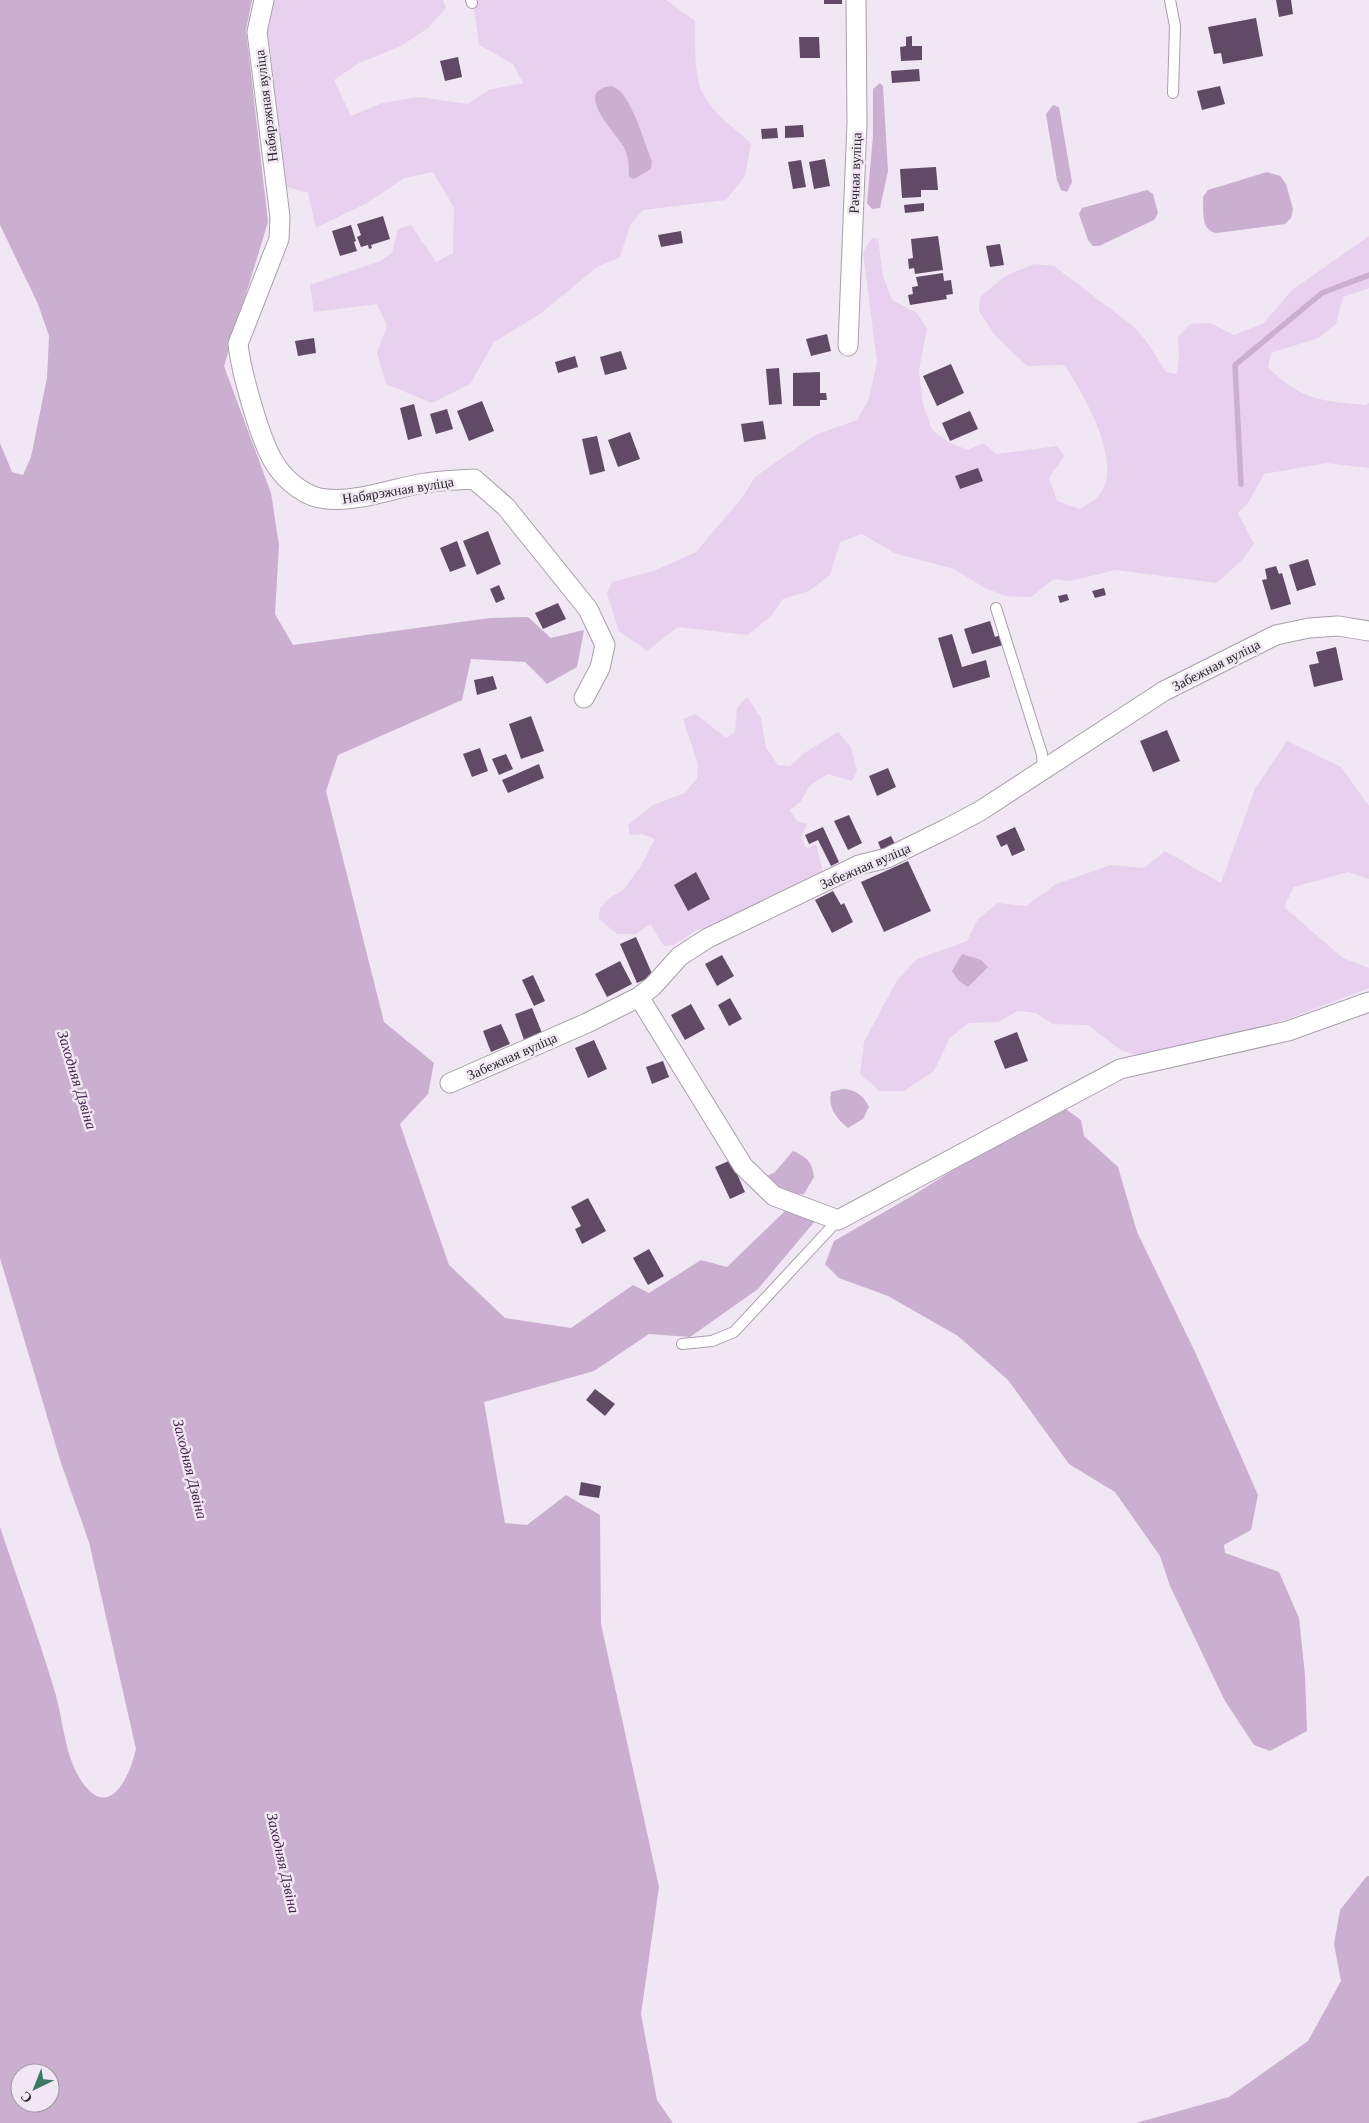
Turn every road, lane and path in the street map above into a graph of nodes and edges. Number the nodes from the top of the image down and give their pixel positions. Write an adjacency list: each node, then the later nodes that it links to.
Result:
1 (264, 0): 8 (street, Набярэжная вуліца)
2 (856, 0): 5 (street, Рачная вуліца)
3 (1170, 0): 4 (lane)
4 (1173, 93)
5 (848, 346)
6 (996, 608): 9 (lane)
7 (1369, 631): 9 (street, Забежная вуліца)
8 (584, 698)
9 (1043, 770): 10 (street, Забежная вуліца)
10 (640, 997): 12 (street, Забежная вуліца); 13 (street)
11 (1369, 1002): 13 (street)
12 (450, 1083)
13 (838, 1220): 14 (lane)
14 (682, 1344)

